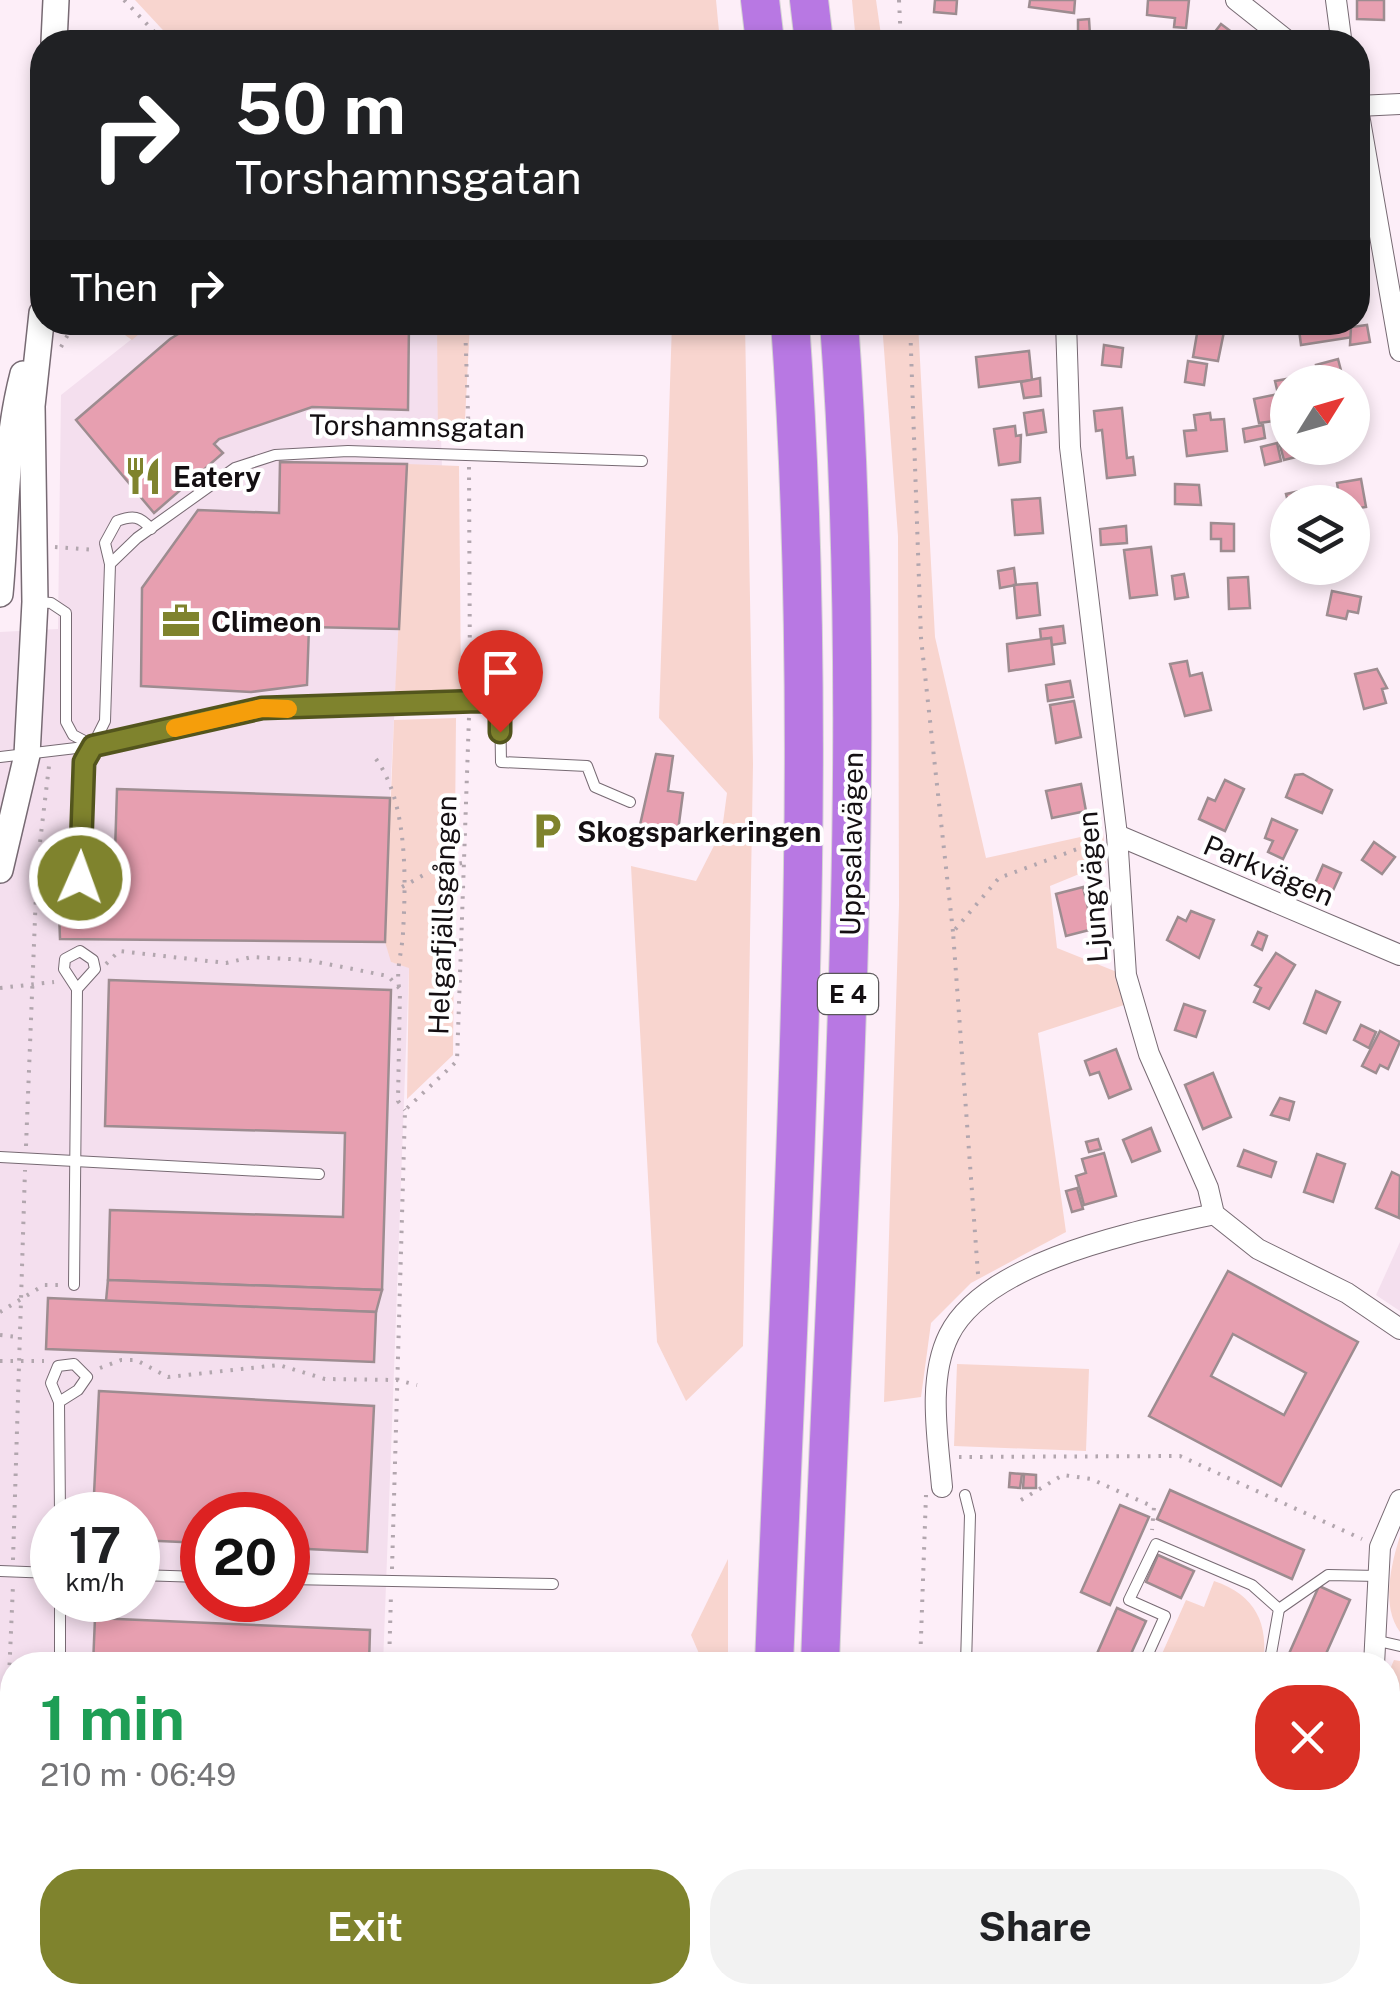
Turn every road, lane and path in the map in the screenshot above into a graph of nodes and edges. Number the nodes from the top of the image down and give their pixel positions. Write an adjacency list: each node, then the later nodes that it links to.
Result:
1 (56, 0): 8 (street)
2 (124, 0): 9 (path)
3 (760, 0): 10 (highway)
4 (810, 0): 11 (highway)
5 (899, 0): 12 (path)
6 (1236, 0): 13 (street)
7 (1336, 0): 14 (street)
8 (55, 30)
9 (153, 30)
10 (763, 30)
11 (813, 30)
12 (900, 30)
13 (1274, 30)
14 (1340, 30)
15 (1400, 104): 16 (street)
16 (1370, 106)
17 (1370, 176): 26 (street)
18 (35, 335): 34 (street)
19 (40, 335): 35 (street)
20 (68, 335): 27 (path)
21 (465, 335): 28 (path, Helgafjällsgången)
22 (791, 335): 91 (highway, Uppsalavägen / E 4)
23 (840, 335): 92 (highway, Uppsalavägen / E 4)
24 (910, 335): 47 (path)
25 (1066, 335): 42 (street, Ljungvägen)
26 (1400, 350)
27 (59, 361)
28 (469, 455): 29 (lane, Torshamnsgatan); 30 (lane, Torshamnsgatan); 36 (path, Helgafjällsgången)
29 (642, 462)
30 (151, 530): 33 (lane, Torshamnsgatan); 33 (lane)
31 (85, 549): 32 (path)
32 (51, 557)
33 (110, 564): 37 (lane)
34 (0, 597): 35 (street)
35 (35, 602): 37 (lane); 38 (street)
36 (470, 703): 37 (lane); 41 (lane); 43 (path, Helgafjällsgången)
37 (93, 746): 38 (lane); 45 (lane)
38 (27, 755): 39 (lane); 44 (street)
39 (0, 757)
40 (376, 758): 46 (path)
41 (630, 802)
42 (1117, 835): 47 (path); 49 (street, Parkvägen); 58 (street, Ljungvägen)
43 (464, 863): 46 (path); 54 (path, Helgafjällsgången)
44 (0, 870)
45 (80, 878)
46 (402, 886): 53 (path)
47 (953, 932): 60 (path)
48 (119, 951): 53 (path)
49 (1400, 955)
50 (65, 976): 51 (path); 52 (lane); 52 (lane)
51 (0, 988)
52 (77, 989): 56 (lane)
53 (400, 990): 54 (path)
54 (404, 1110): 68 (path)
55 (0, 1157): 56 (lane)
56 (72, 1159): 57 (lane); 59 (lane)
57 (318, 1174)
58 (1214, 1214): 60 (street); 62 (street)
59 (74, 1284): 61 (path)
60 (980, 1297): 71 (street)
61 (0, 1312)
62 (1400, 1329)
63 (0, 1335): 64 (path)
64 (16, 1337)
65 (53, 1357): 66 (path)
66 (0, 1361)
67 (88, 1362): 68 (path)
68 (397, 1380): 69 (path); 83 (path)
69 (417, 1385)
70 (58, 1402): 73 (lane)
71 (939, 1458): 72 (street); 78 (path); 93 (path)
72 (942, 1486)
73 (60, 1492)
74 (964, 1495): 94 (lane)
75 (1021, 1500): 77 (path)
76 (1400, 1500): 78 (street)
77 (1156, 1544): 85 (lane); 95 (lane)
78 (1380, 1547): 81 (street)
79 (0, 1571): 80 (lane)
80 (30, 1572)
81 (1378, 1576): 85 (lane); 87 (street)
82 (310, 1579): 83 (lane)
83 (392, 1581): 84 (lane); 90 (path)
84 (553, 1584)
85 (1279, 1609): 96 (lane)
86 (60, 1622): 89 (lane)
87 (1374, 1640): 88 (lane); 97 (street)
88 (1400, 1646)
89 (60, 1652)
90 (389, 1652)
91 (774, 1652)
92 (821, 1652)
93 (920, 1652)
94 (966, 1652)
95 (1150, 1652)
96 (1271, 1652)
97 (1374, 1652)

